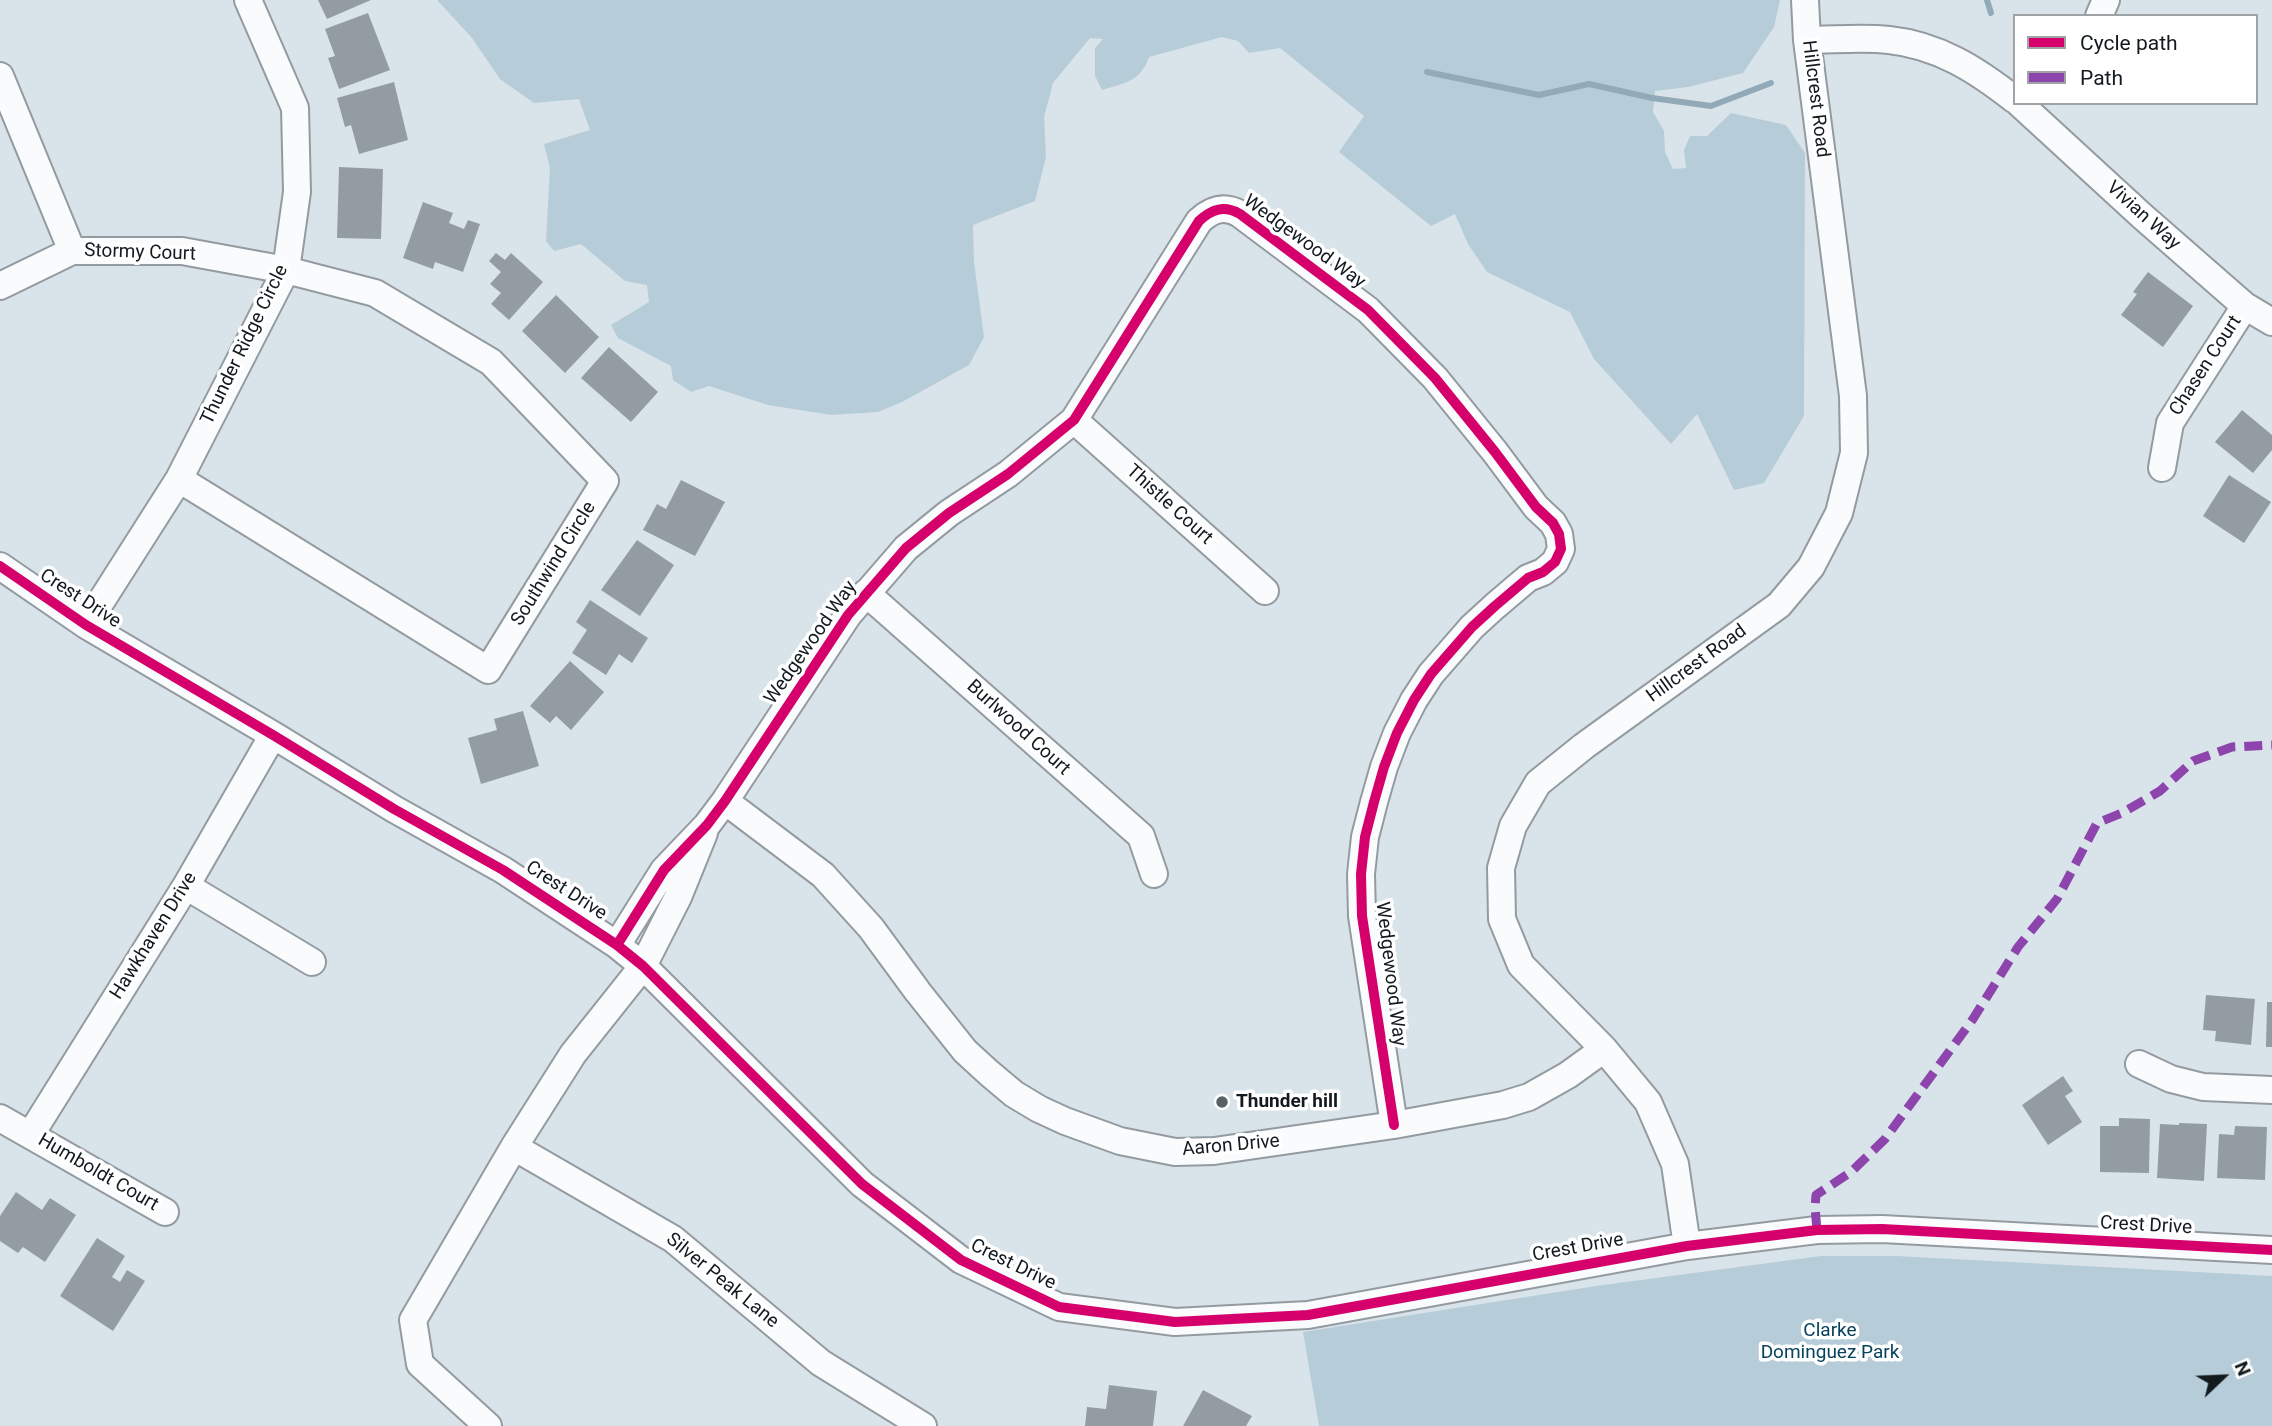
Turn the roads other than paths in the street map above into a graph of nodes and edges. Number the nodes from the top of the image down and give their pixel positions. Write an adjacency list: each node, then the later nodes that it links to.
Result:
1 (248, 0): 8 (street, Thunder Ridge Circle)
2 (1805, 0): 3 (street, Hillcrest Road)
3 (1807, 40): 5 (street, Vivian Way); 27 (street, Hillcrest Road)
4 (0, 76): 7 (street)
5 (2013, 96)
6 (2025, 105): 10 (street, Vivian Way)
7 (72, 251): 8 (street, Stormy Court); 9 (street, Stormy Court)
8 (286, 270): 14 (street, Thunder Ridge Circle); 14 (street, Southwind Circle)
9 (0, 286)
10 (2245, 306): 11 (street, Vivian Way); 13 (street, Chasen Court)
11 (2272, 323)
12 (1074, 420): 16 (street, Thistle Court); 17 (street, Wedgewood Way); 31 (street, Wedgewood Way)
13 (2162, 468)
14 (178, 479): 18 (street, Thunder Ridge Circle)
15 (0, 566): 18 (street, Crest Drive)
16 (1265, 591)
17 (866, 593): 20 (street, Wedgewood Way); 21 (street, Burlwood Court)
18 (86, 625): 19 (street, Crest Drive)
19 (273, 735): 23 (street, Hawkhaven Drive); 24 (street, Crest Drive)
20 (725, 802): 22 (street, Wedgewood Way); 31 (street, Aaron Drive)
21 (1154, 874)
22 (674, 877): 24 (street, Wedgewood Way); 26 (street, Wedgewood Way)
23 (186, 886): 25 (street); 32 (street, Hawkhaven Drive)
24 (617, 945): 26 (street, Crest Drive)
25 (312, 962)
26 (643, 966): 33 (street); 35 (street, Crest Drive)
27 (1604, 1049): 31 (street, Aaron Drive); 35 (street, Hillcrest Road)
28 (2139, 1064): 29 (street)
29 (2272, 1090)
30 (0, 1118): 32 (street, Humboldt Court)
31 (1394, 1125)
32 (31, 1134): 34 (street, Humboldt Court)
33 (514, 1147): 37 (street); 38 (street, Silver Peak Lane)
34 (166, 1212)
35 (1687, 1246): 36 (street, Crest Drive)
36 (2272, 1250)
37 (488, 1426)
38 (923, 1426)

